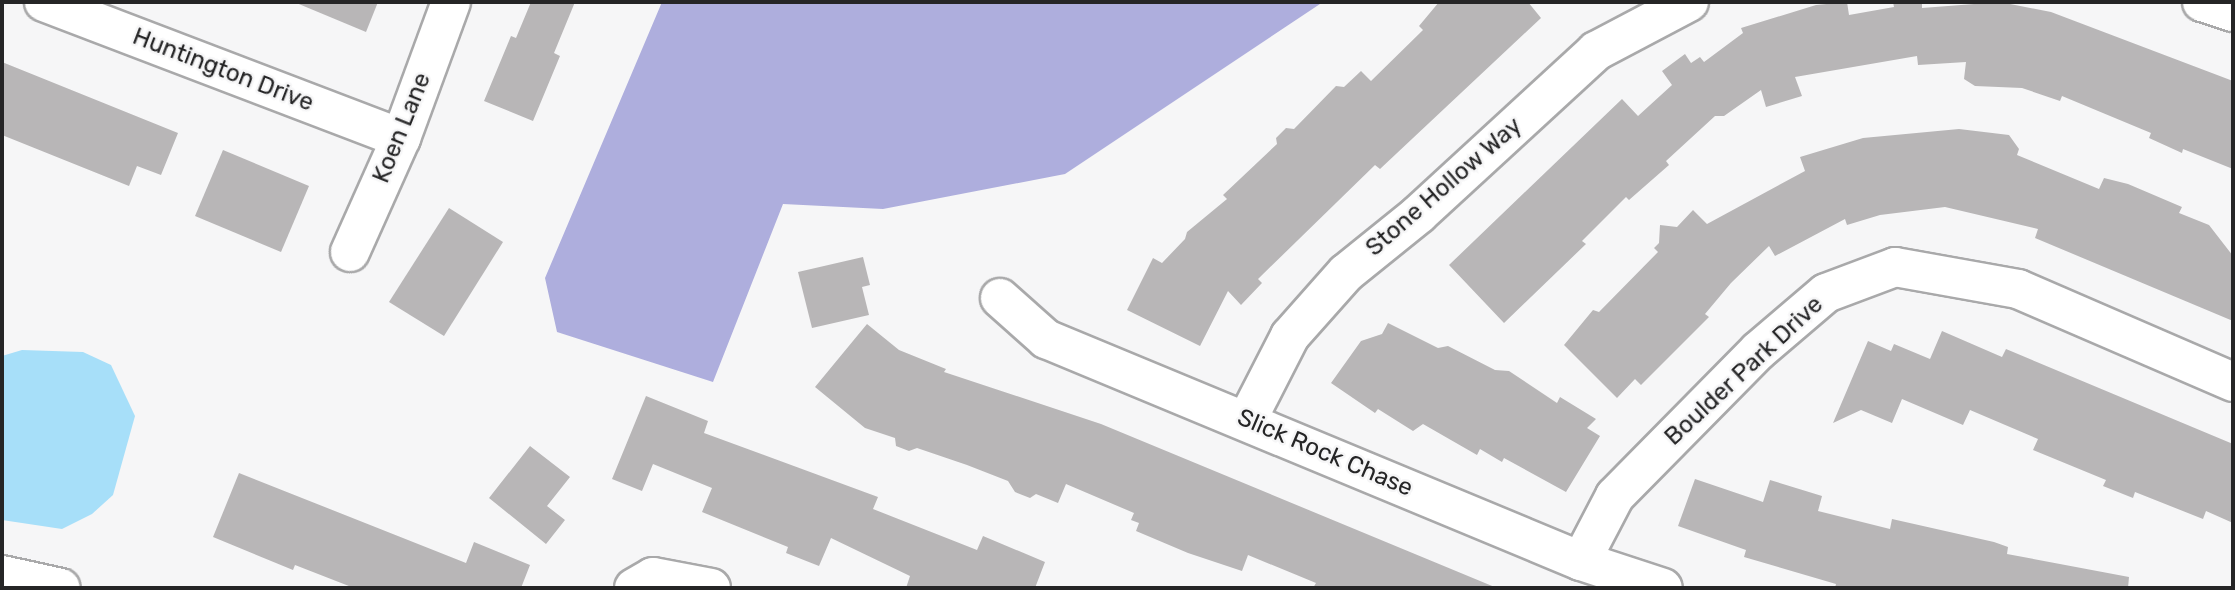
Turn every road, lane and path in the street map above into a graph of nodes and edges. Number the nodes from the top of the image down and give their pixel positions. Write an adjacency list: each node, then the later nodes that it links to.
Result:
1 (44, 2): 5 (street, Huntington Drive)
2 (451, 2): 7 (street, Koen Lane)
3 (1689, 2): 11 (street, Stone Hollow Way)
4 (2202, 2): 6 (street)
5 (94, 11): 7 (street, Huntington Drive)
6 (2233, 12)
7 (401, 138): 8 (street, Koen Lane)
8 (350, 252)
9 (1000, 298): 11 (street, Slick Rock Chase)
10 (2233, 383): 12 (street, Boulder Park Drive)
11 (1247, 420): 12 (street, Slick Rock Chase)
12 (1581, 561): 17 (street, Slick Rock Chase)
13 (2, 575): 15 (street)
14 (636, 585): 16 (street)
15 (61, 588)
16 (711, 588)
17 (1663, 588)

